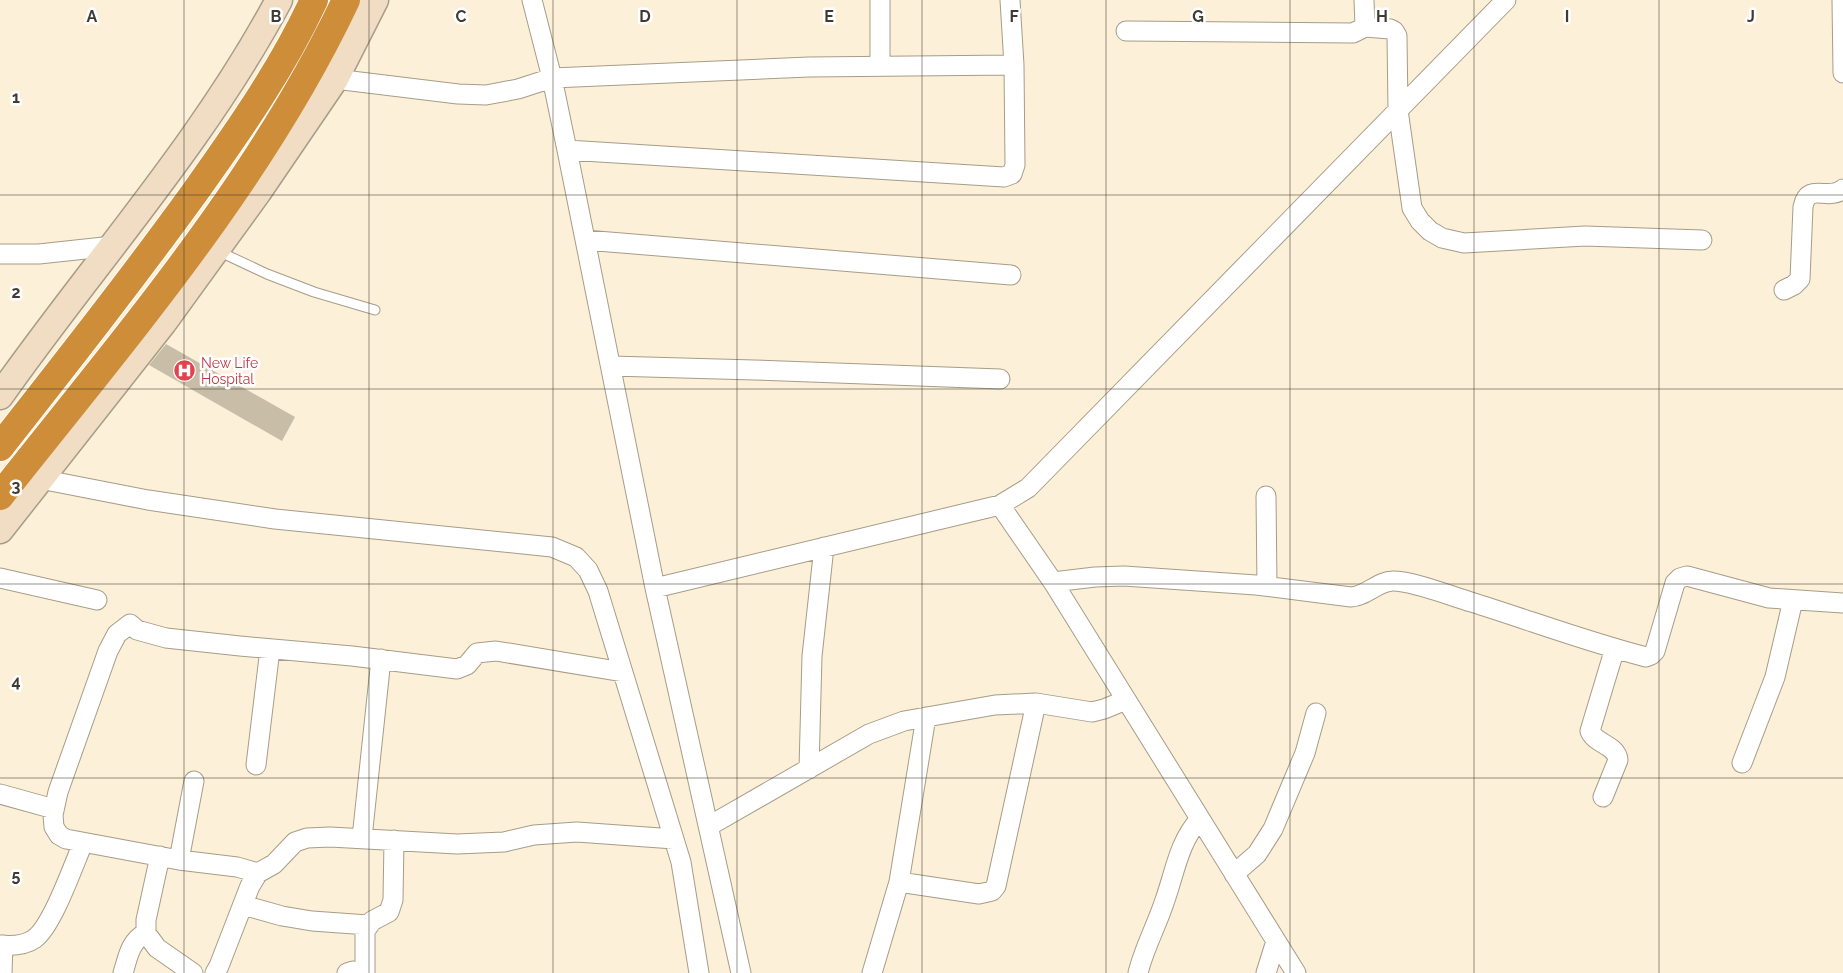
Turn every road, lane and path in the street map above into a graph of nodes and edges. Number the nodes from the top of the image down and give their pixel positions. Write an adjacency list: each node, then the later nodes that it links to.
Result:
1 (279, 0): 23 (street)
2 (314, 0): 32 (highway)
3 (346, 0): 34 (highway)
4 (375, 0): 16 (street)
5 (532, 0): 17 (street)
6 (1010, 0): 13 (street)
7 (1364, 0): 11 (street)
8 (1506, 0): 18 (street)
9 (1842, 0): 15 (street)
10 (880, 1): 14 (street)
11 (1365, 27): 12 (street); 18 (street)
12 (1126, 31)
13 (1014, 65): 14 (street); 19 (street)
14 (880, 66): 17 (street)
15 (1843, 73)
16 (335, 79): 17 (street); 24 (street)
17 (546, 80): 19 (street)
18 (1398, 110): 22 (street); 36 (street)
19 (567, 150): 21 (street)
20 (1843, 189): 27 (street)
21 (585, 240): 26 (street); 29 (street)
22 (1702, 240)
23 (113, 246): 25 (street); 31 (street)
24 (216, 250): 28 (lane); 33 (street)
25 (0, 254)
26 (1011, 275)
27 (1784, 290)
28 (375, 310)
29 (611, 366): 30 (street); 42 (street)
30 (1000, 379)
31 (0, 396)
32 (0, 447)
33 (40, 479): 37 (street); 49 (street)
34 (0, 496)
35 (1266, 496): 41 (street)
36 (1000, 505): 38 (street); 40 (street)
37 (0, 530)
38 (824, 548): 42 (street); 56 (street)
39 (0, 578): 43 (street)
40 (1053, 582): 41 (street); 50 (street)
41 (1267, 586): 46 (street)
42 (655, 588): 62 (street)
43 (97, 600)
44 (1793, 600): 45 (street); 46 (street); 54 (street)
45 (1843, 603)
46 (1614, 648): 59 (street)
47 (270, 649): 48 (street); 55 (street); 60 (street)
48 (381, 659): 49 (street); 63 (street)
49 (623, 672): 64 (street)
50 (1126, 700): 51 (street); 61 (street)
51 (1036, 703): 53 (street); 71 (street)
52 (1316, 713): 70 (street)
53 (926, 717): 56 (street); 71 (street)
54 (1742, 763)
55 (256, 765)
56 (810, 769): 62 (street)
57 (194, 781): 68 (street)
58 (0, 794): 60 (street)
59 (1603, 797)
60 (54, 809): 66 (street)
61 (1200, 820): 70 (street); 87 (street)
62 (709, 826): 85 (street)
63 (362, 838): 65 (street); 69 (street)
64 (674, 839): 65 (street); 84 (street)
65 (394, 840): 73 (street)
66 (83, 843): 67 (street); 76 (street)
67 (160, 856): 68 (street); 74 (street)
68 (179, 860): 69 (street)
69 (258, 873): 72 (street)
70 (1234, 874): 75 (street)
71 (899, 882): 86 (street)
72 (243, 904): 73 (street); 80 (street)
73 (368, 925): 83 (street)
74 (146, 933): 78 (street); 79 (street)
75 (1276, 941): 88 (street); 89 (street)
76 (2, 945): 77 (street)
77 (2, 973)
78 (123, 973)
79 (193, 973)
80 (215, 973)
81 (347, 973): 82 (street)
82 (361, 973)
83 (365, 973)
84 (699, 973)
85 (741, 973)
86 (872, 973)
87 (1138, 973)
88 (1266, 973)
89 (1296, 973)

